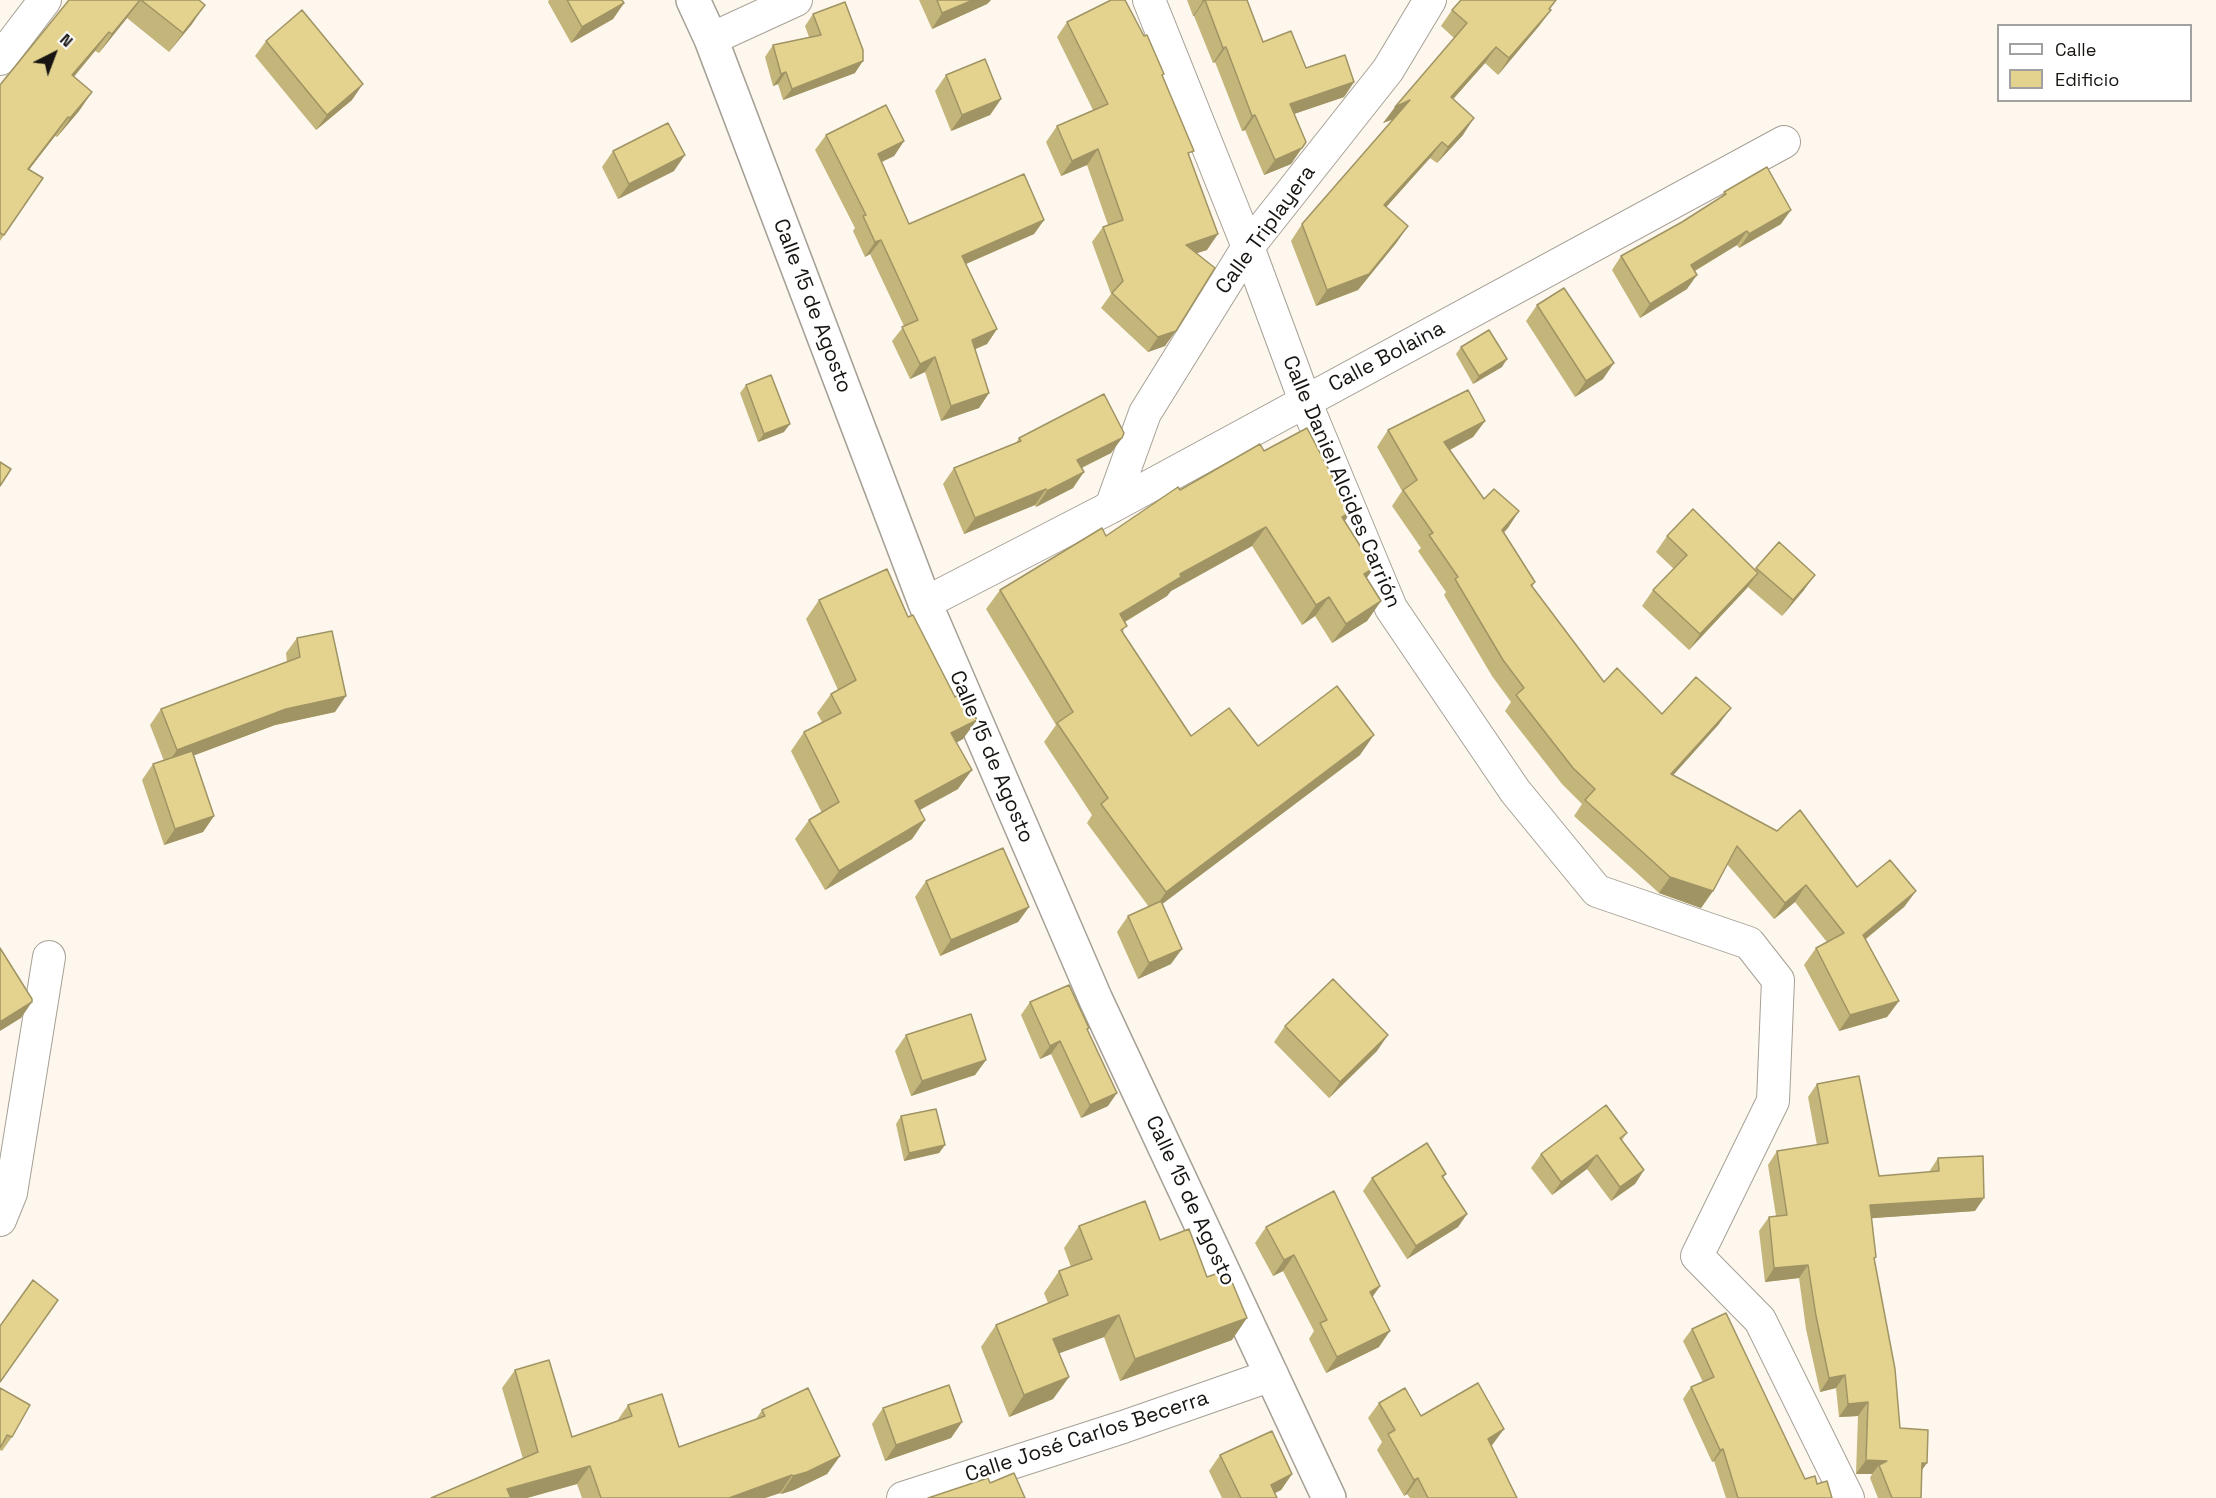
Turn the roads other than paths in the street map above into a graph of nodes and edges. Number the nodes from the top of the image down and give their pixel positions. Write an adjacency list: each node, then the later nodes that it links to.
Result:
1 (45, 0): 7 (street)
2 (693, 0): 6 (street, Calle 15 de Agosto)
3 (796, 0): 6 (street)
4 (1149, 0): 9 (street, Calle Daniel Alcides Carrión)
5 (1430, 0): 9 (street, Calle Triplayera)
6 (711, 39): 12 (street, Calle 15 de Agosto)
7 (0, 58)
8 (1784, 142): 10 (street, Calle Bolaina)
9 (1248, 247): 10 (street, Calle Daniel Alcides Carrión); 11 (street, Calle Triplayera)
10 (1305, 401): 11 (street, Calle Bolaina); 18 (street, Calle Daniel Alcides Carrión)
11 (1111, 507): 12 (street, Calle Bolaina)
12 (925, 603): 15 (street, Calle 15 de Agosto)
13 (49, 957): 14 (street)
14 (0, 1220)
15 (1272, 1375): 16 (street, Calle José Carlos Becerra); 17 (street, Calle 15 de Agosto)
16 (903, 1498)
17 (1329, 1498)
18 (1848, 1498)

